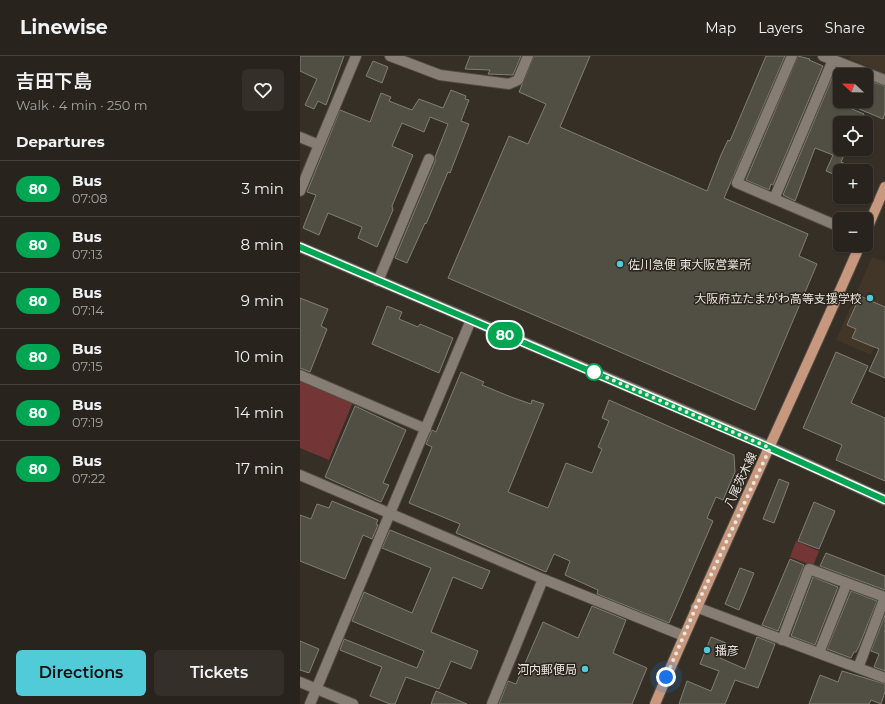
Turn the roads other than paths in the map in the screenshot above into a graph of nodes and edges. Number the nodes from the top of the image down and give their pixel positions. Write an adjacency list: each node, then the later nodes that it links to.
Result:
1 (356, 56): 10 (street)
2 (390, 56): 6 (street)
3 (528, 56): 6 (street)
4 (792, 56): 14 (street)
5 (823, 56): 7 (street)
6 (413, 60)
7 (833, 60): 8 (street); 14 (street)
8 (885, 80)
9 (300, 137): 10 (street)
10 (319, 145): 13 (street)
11 (429, 159): 19 (street)
12 (885, 187): 15 (main road)
13 (300, 191)
14 (774, 199): 16 (street)
15 (873, 215)
16 (833, 224)
17 (300, 247): 19 (street)
18 (857, 252): 23 (main road, 八尾茨木線)
19 (378, 281): 20 (street)
20 (471, 320): 22 (street); 23 (street)
21 (300, 375): 22 (street)
22 (426, 429): 26 (street)
23 (770, 448): 25 (street); 30 (main road, 八尾茨木線)
24 (300, 475): 26 (street)
25 (885, 500)
26 (391, 515): 27 (street); 37 (street)
27 (543, 579): 31 (street); 40 (street)
28 (847, 583): 29 (street); 32 (street); 33 (street)
29 (883, 605): 34 (street)
30 (696, 607): 31 (main road, 八尾茨木線); 32 (street)
31 (684, 636): 41 (main road, 八尾茨木線)
32 (782, 640): 33 (street)
33 (819, 654): 34 (street)
34 (858, 668): 35 (street)
35 (885, 678)
36 (300, 682): 37 (street)
37 (317, 689): 38 (street); 39 (street)
38 (310, 704)
39 (353, 704)
40 (492, 704)
41 (655, 704)

